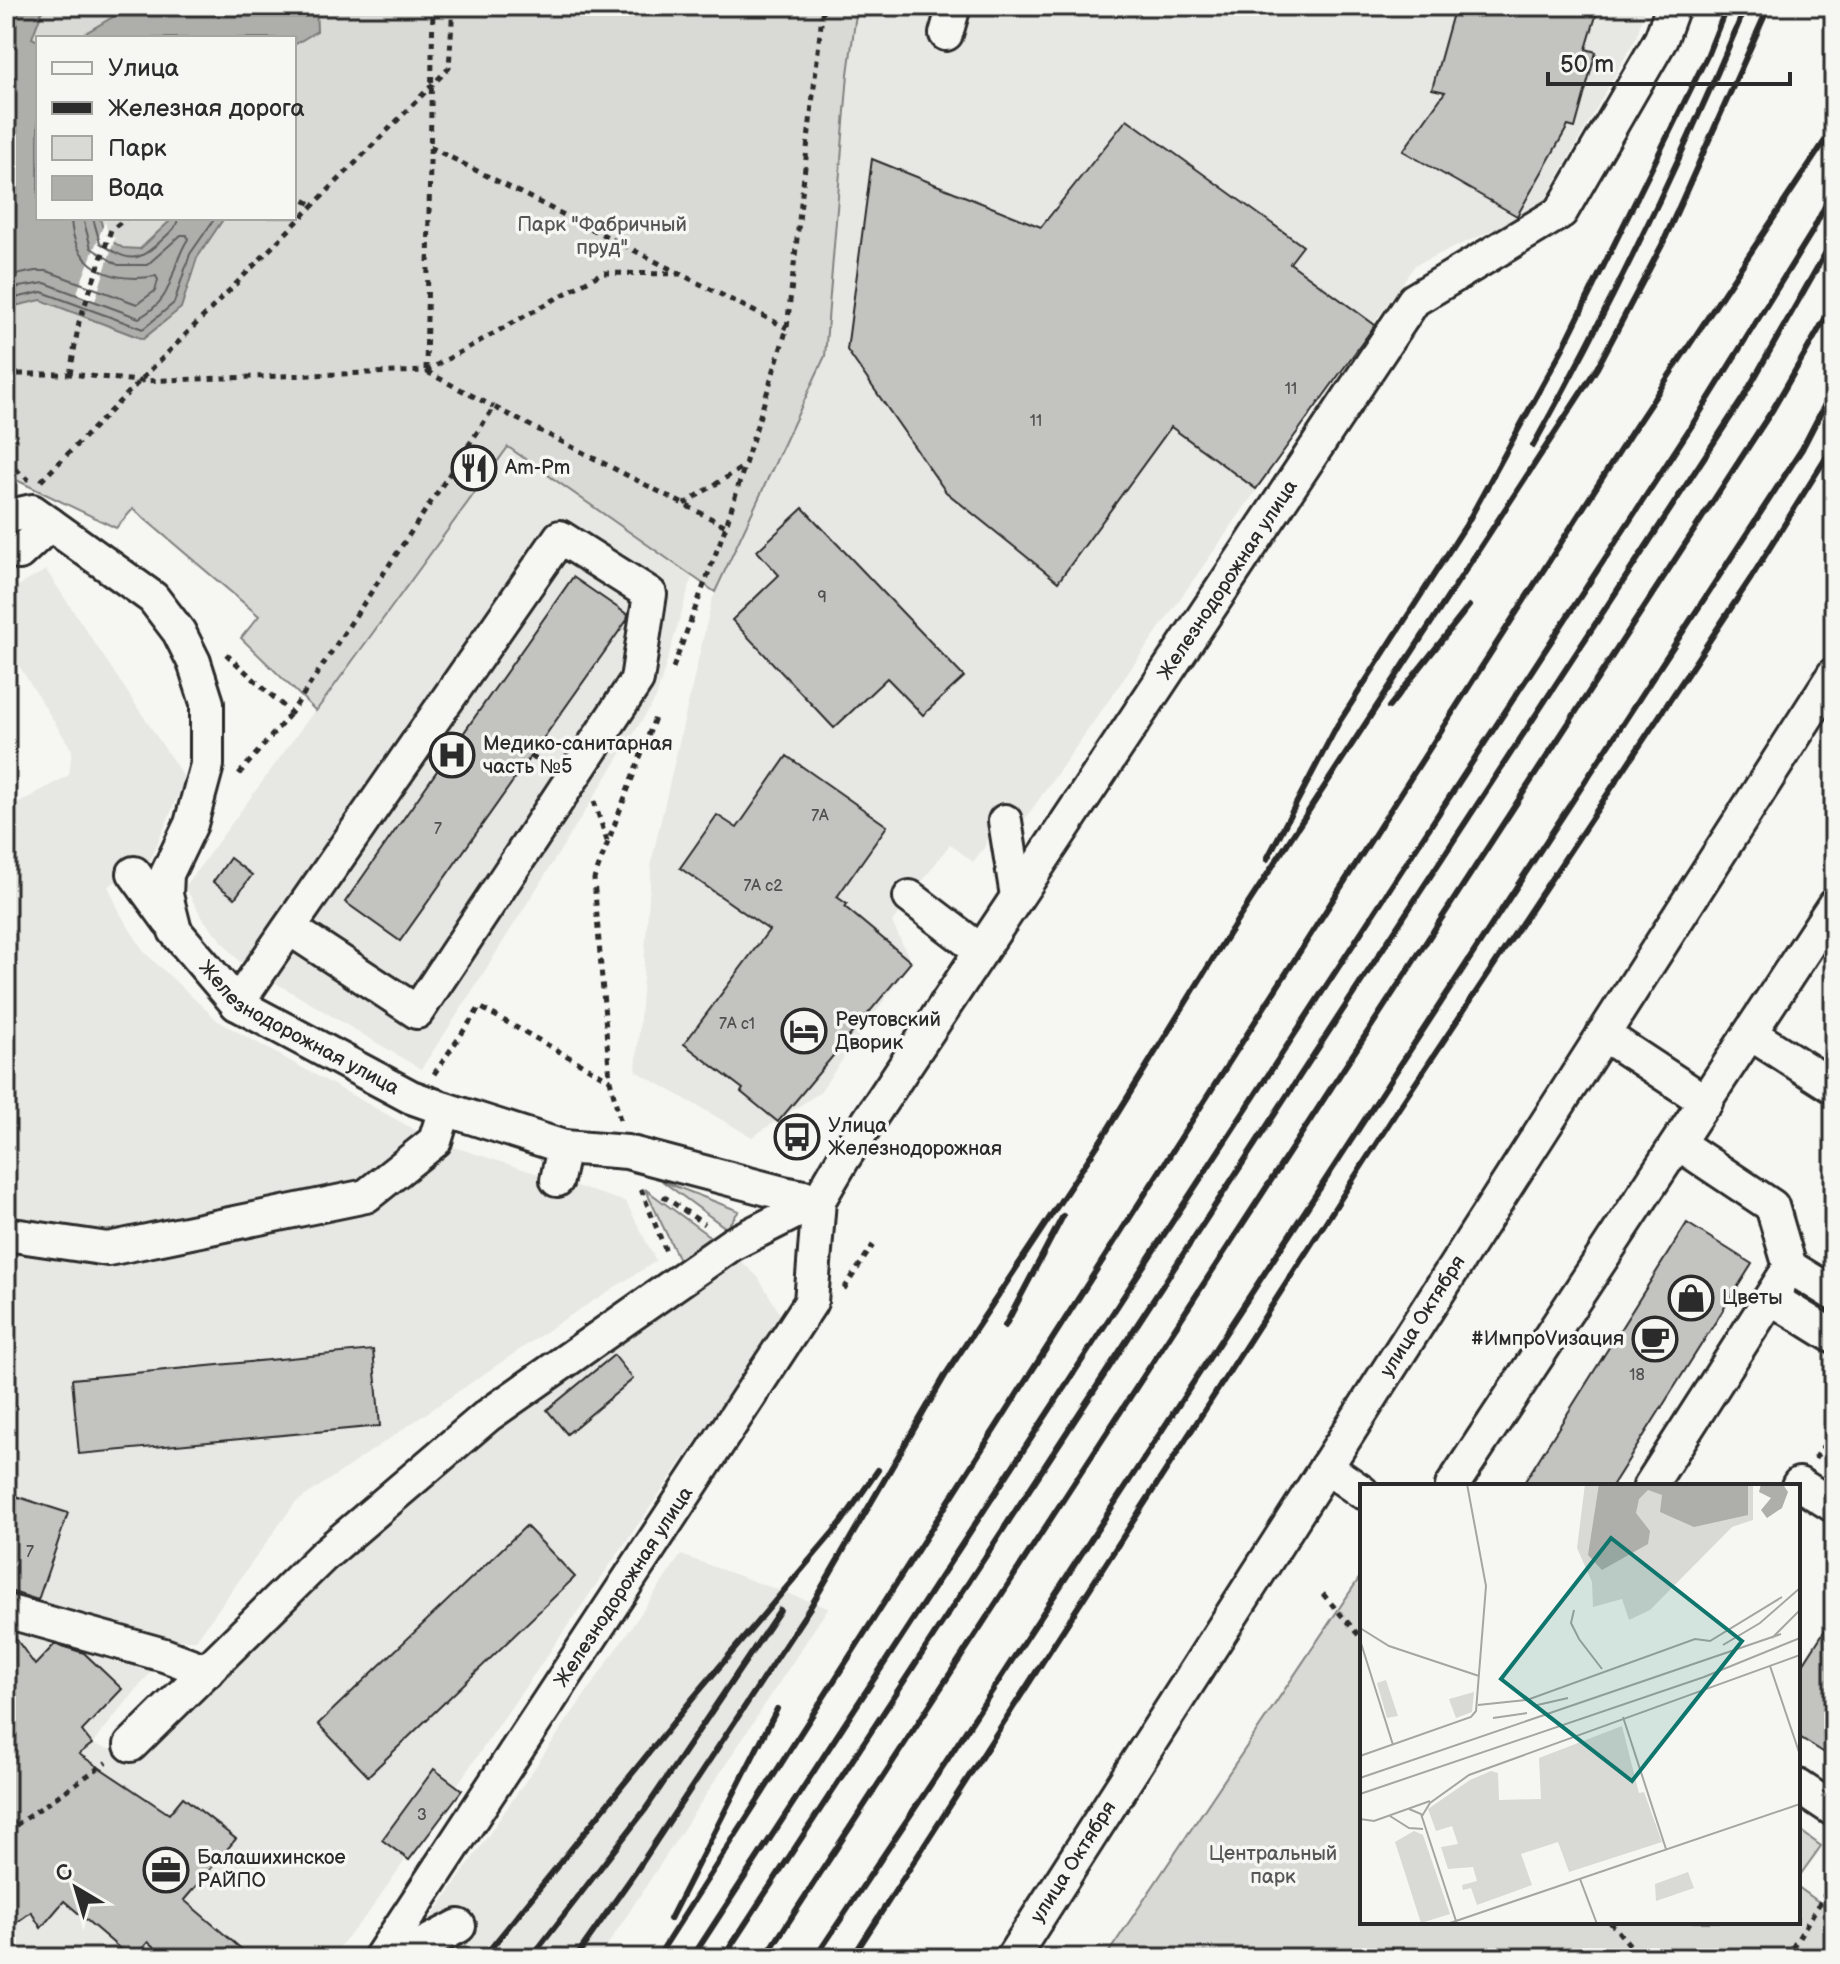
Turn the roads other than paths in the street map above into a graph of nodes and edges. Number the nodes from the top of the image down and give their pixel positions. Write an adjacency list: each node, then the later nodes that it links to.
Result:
1 (1673, 6): 8 (street, Железнодорожная улица)
2 (6, 517): 3 (street)
3 (50, 524): 4 (street); 12 (street, Железнодорожная улица)
4 (19, 553)
5 (1834, 674): 15 (street, улица Октября)
6 (1005, 821): 8 (street)
7 (134, 873): 12 (street)
8 (1017, 896): 13 (street, Железнодорожная улица)
9 (910, 897): 13 (street)
10 (1834, 905): 16 (street)
11 (289, 928): 11 (street); 14 (street)
12 (175, 931): 14 (street, Железнодорожная улица)
13 (981, 951): 23 (street, Железнодорожная улица)
14 (237, 1004): 19 (street, Железнодорожная улица)
15 (1603, 1034): 18 (street); 29 (street, улица Октября)
16 (1751, 1034): 17 (street); 18 (street)
17 (1834, 1087)
18 (1706, 1102): 20 (street)
19 (445, 1109): 21 (street, Железнодорожная улица); 24 (street)
20 (1679, 1144): 25 (street); 30 (street)
21 (564, 1147): 22 (street); 23 (street, Железнодорожная улица)
22 (557, 1180)
23 (819, 1200): 36 (street); 41 (street, Железнодорожная улица)
24 (6, 1234)
25 (1790, 1267): 26 (street); 27 (street)
26 (1834, 1294)
27 (1771, 1298): 28 (street); 31 (street)
28 (1834, 1337)
29 (1326, 1467): 33 (street); 43 (street, улица Октября)
30 (1453, 1484)
31 (1651, 1484)
32 (1800, 1485): 34 (street)
33 (1360, 1491)
34 (1834, 1506)
35 (6, 1611): 36 (street)
36 (207, 1671): 37 (street)
37 (131, 1745)
38 (1800, 1787): 39 (street)
39 (1834, 1810)
40 (459, 1926): 42 (street)
41 (380, 1958)
42 (397, 1958)
43 (1012, 1958)

